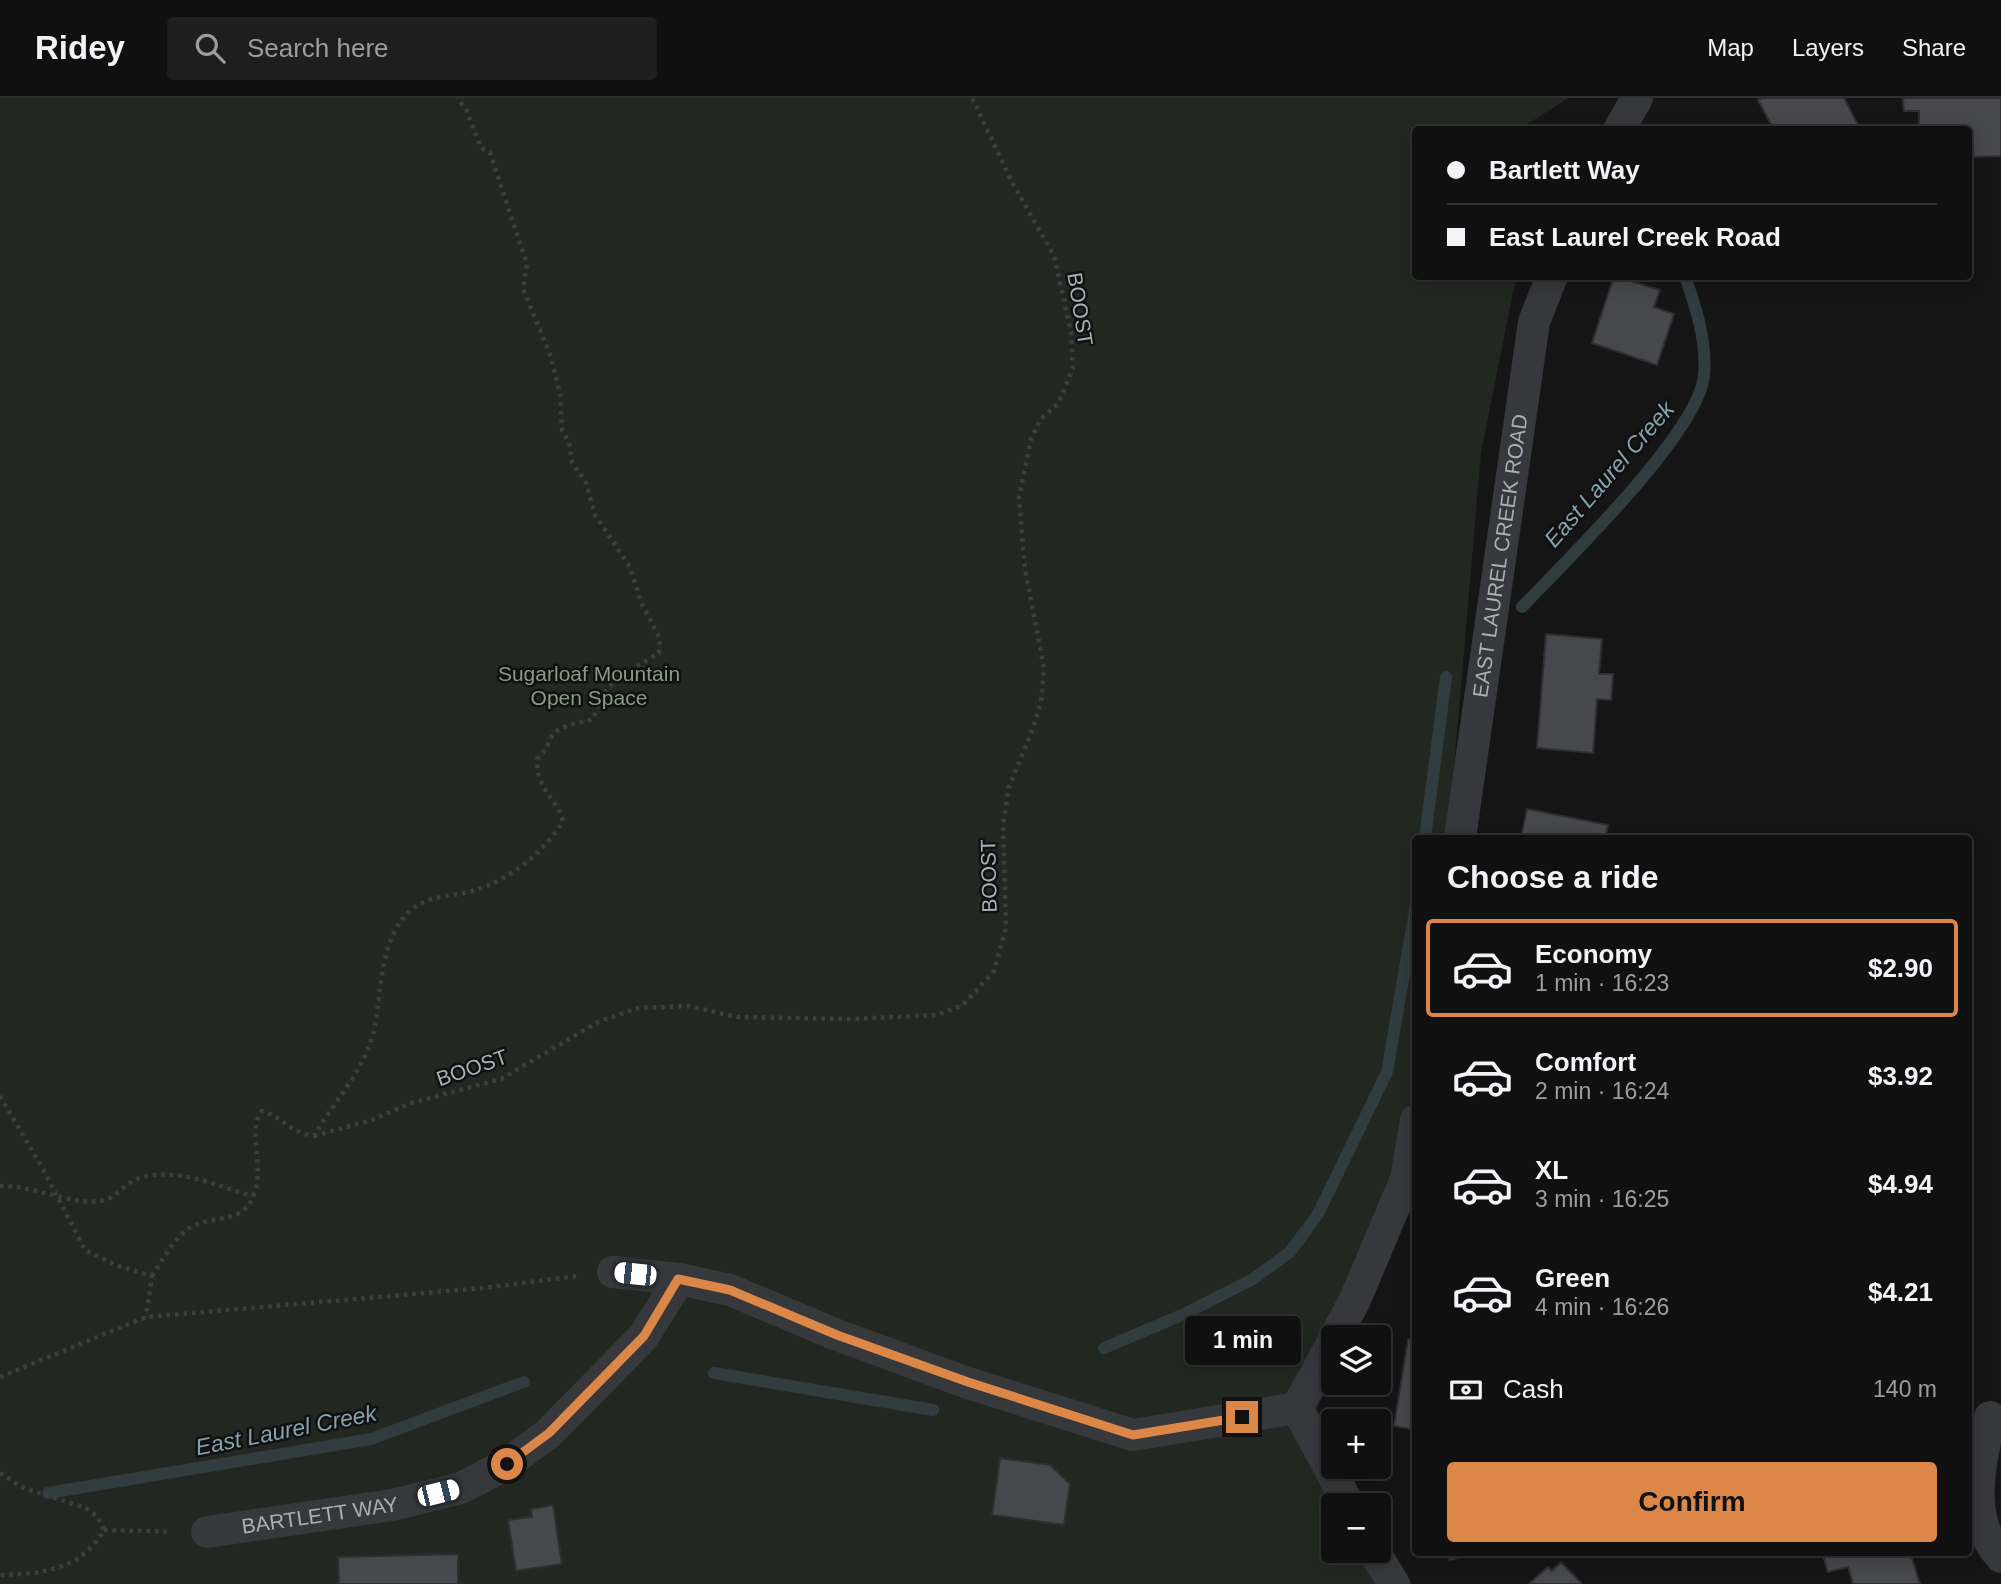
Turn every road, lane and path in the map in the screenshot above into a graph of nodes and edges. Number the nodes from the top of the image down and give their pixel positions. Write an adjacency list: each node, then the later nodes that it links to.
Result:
1 (457, 98): 8 (path)
2 (972, 98): 8 (path, BOOST)
3 (1637, 98): 4 (street)
4 (1621, 126)
5 (1550, 280): 6 (street, EAST LAUREL CREEK ROAD)
6 (1460, 835)
7 (0, 1096): 11 (path)
8 (314, 1136): 12 (path)
9 (1412, 1143): 17 (street)
10 (0, 1185): 11 (path)
11 (56, 1194): 12 (path); 14 (path)
12 (253, 1196): 14 (path)
13 (613, 1272): 15 (street); 16 (path)
14 (152, 1276): 16 (path)
15 (678, 1279): 20 (street); 25 (street, BARTLETT WAY)
16 (146, 1317): 19 (path)
17 (1341, 1325)
18 (1321, 1363): 20 (street)
19 (0, 1377)
20 (1297, 1408): 23 (street)
21 (1990, 1417): 26 (street)
22 (0, 1474): 24 (path)
23 (1343, 1493)
24 (104, 1530): 25 (path); 28 (path)
25 (207, 1532)
26 (2001, 1557)
27 (1381, 1563): 29 (street)
28 (0, 1575)
29 (1394, 1584)

